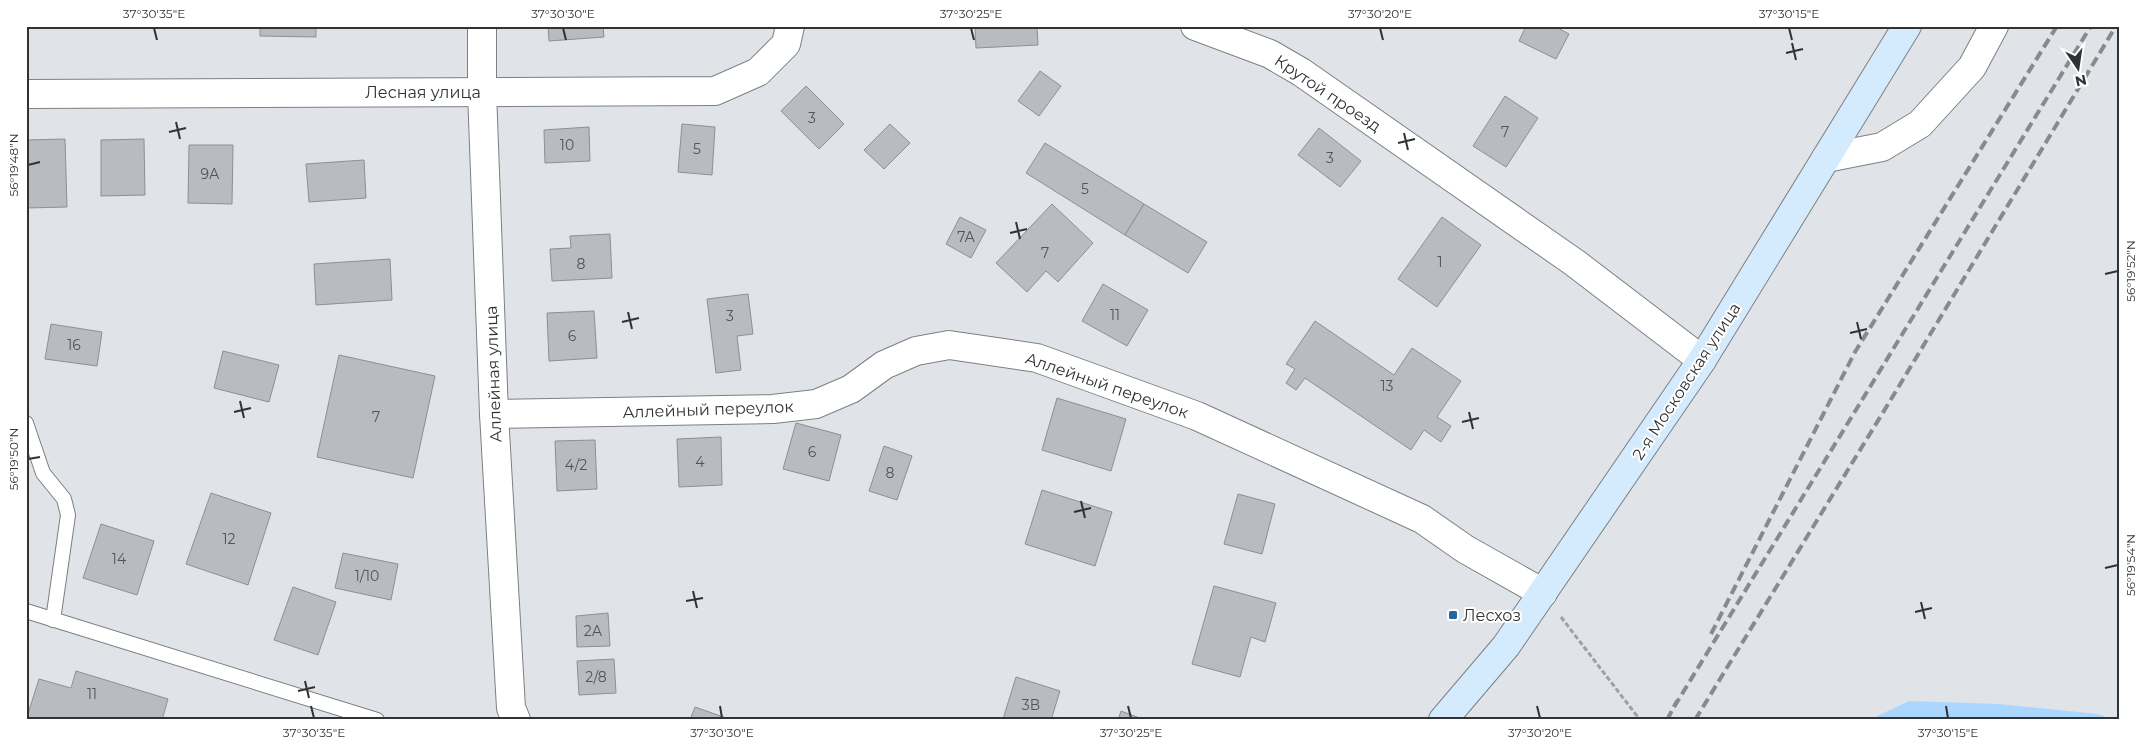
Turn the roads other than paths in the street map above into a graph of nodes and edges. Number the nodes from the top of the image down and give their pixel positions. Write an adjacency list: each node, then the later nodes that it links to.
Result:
1 (482, 26): 6 (street, Аллейная улица)
2 (790, 26): 6 (street, Лесная улица)
3 (1195, 26): 9 (street, Крутой проезд)
4 (1907, 26): 8 (main road, 2-я Московская улица)
5 (1994, 26): 8 (street)
6 (482, 92): 7 (street, Лесная улица); 10 (street, Аллейная улица)
7 (26, 94)
8 (1826, 158): 9 (main road, 2-я Московская улица)
9 (1702, 360): 12 (main road, 2-я Московская улица)
10 (494, 414): 12 (street, Аллейный переулок); 16 (street, Аллейная улица)
11 (26, 422): 14 (lane)
12 (1543, 593): 17 (main road, 2-я Московская улица)
13 (26, 611): 14 (lane)
14 (53, 620): 15 (lane)
15 (377, 720)
16 (516, 720)
17 (1443, 720)

